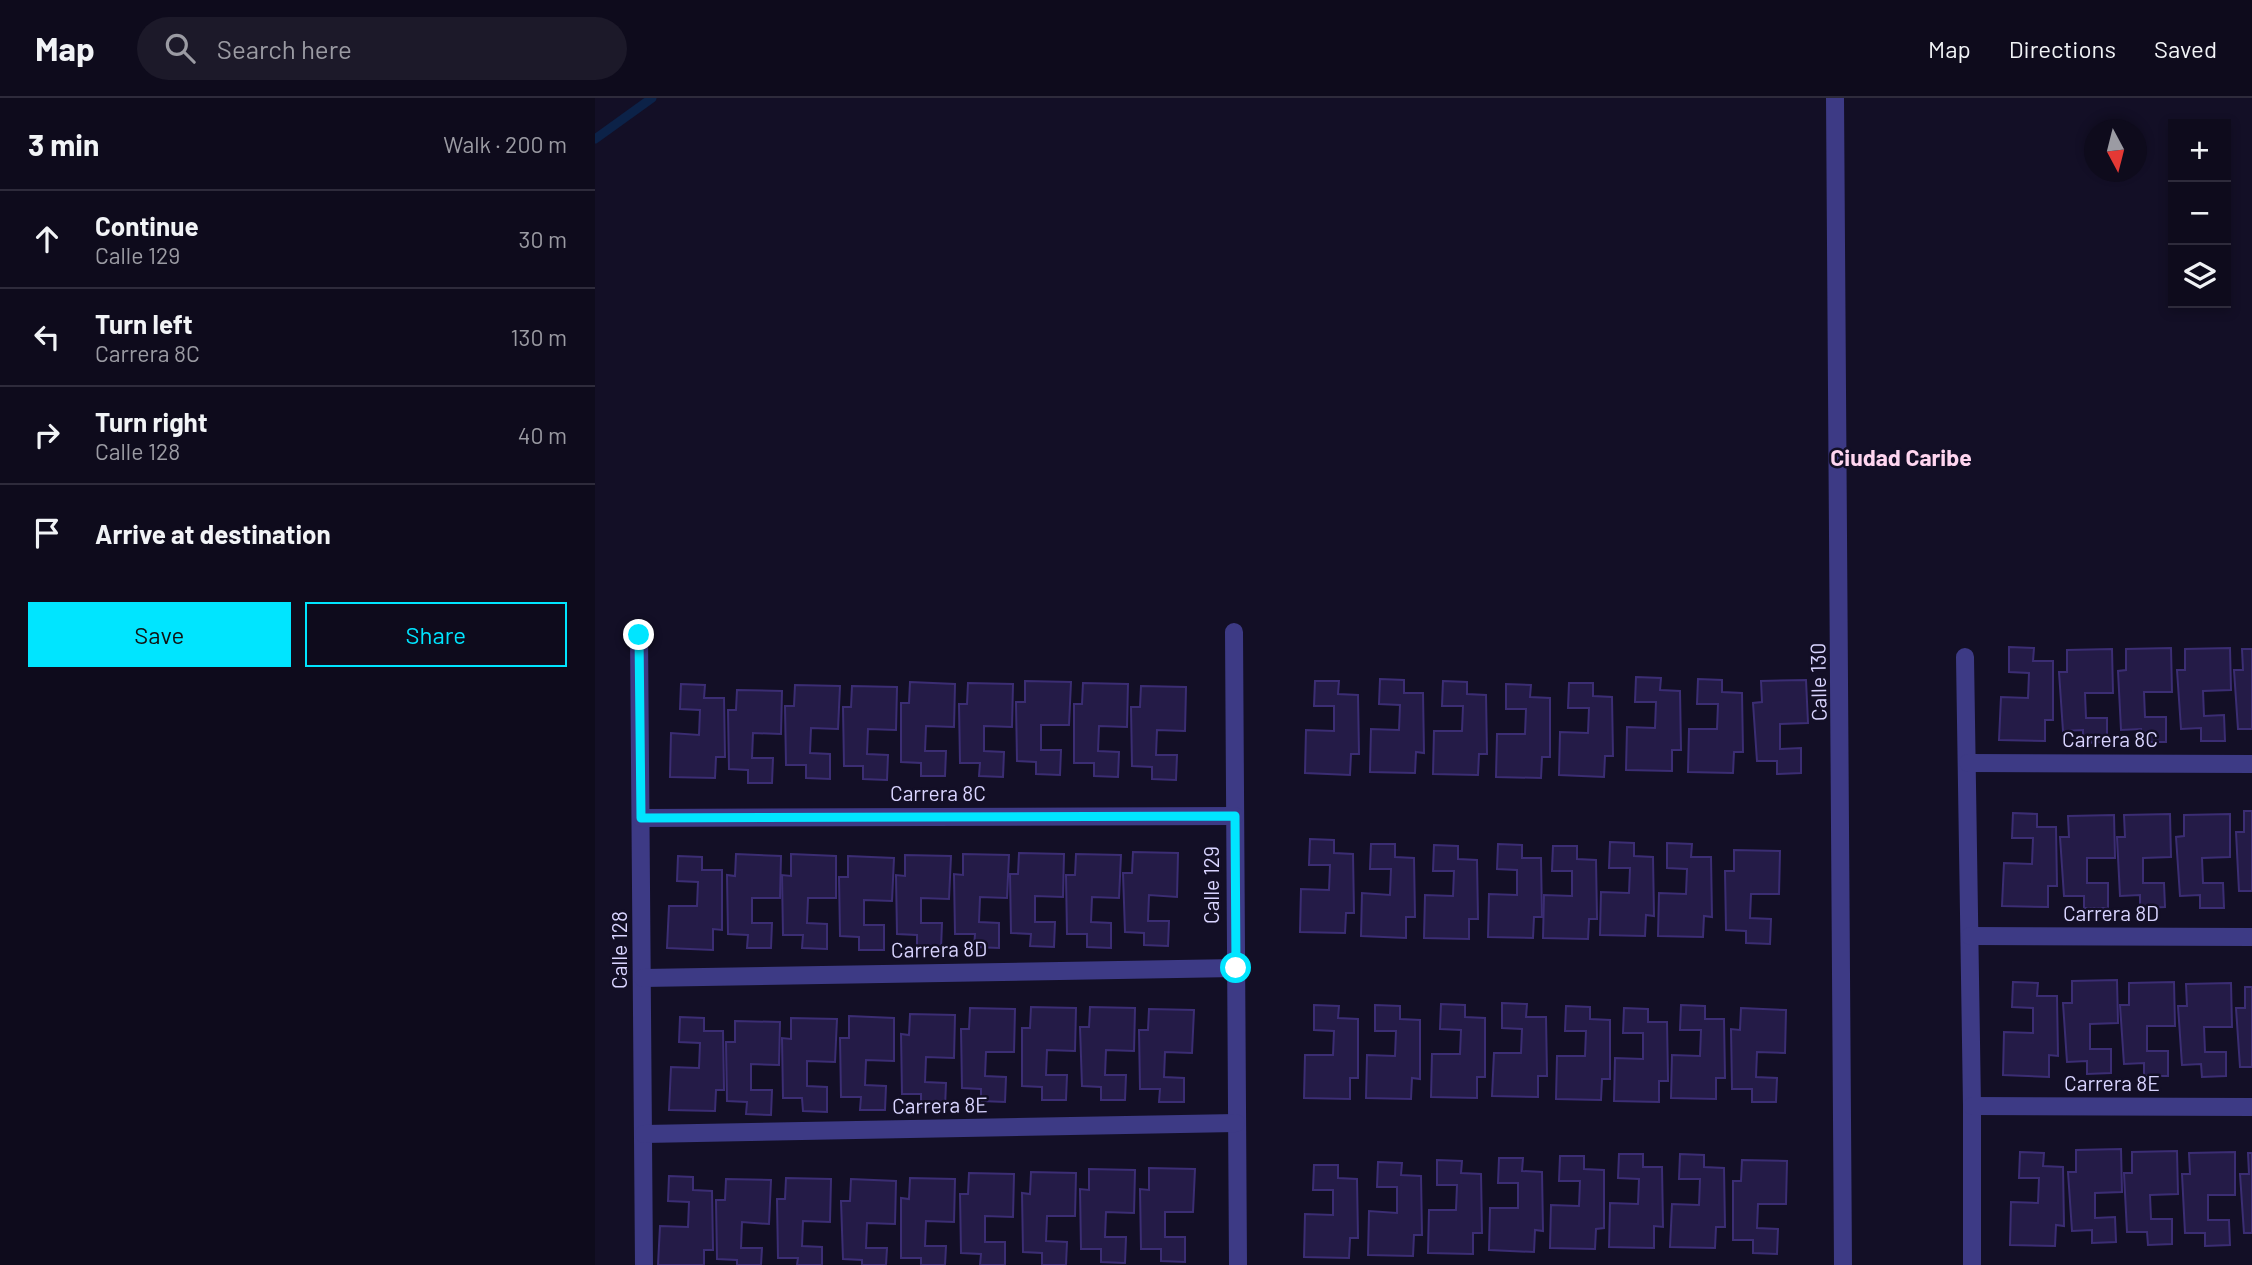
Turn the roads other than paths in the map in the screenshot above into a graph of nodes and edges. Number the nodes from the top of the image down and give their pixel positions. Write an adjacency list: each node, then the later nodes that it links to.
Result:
1 (1835, 98): 19 (street, Calle 130)
2 (1234, 632): 7 (street, Calle 129)
3 (639, 635): 8 (street, Calle 128)
4 (1965, 657): 5 (street)
5 (1968, 762): 6 (street, Carrera 8C); 9 (street)
6 (2252, 764)
7 (1235, 816): 8 (street, Carrera 8C); 11 (street, Calle 129)
8 (641, 818): 12 (street, Calle 128)
9 (1970, 936): 10 (street, Carrera 8D); 13 (street)
10 (2252, 937)
11 (1236, 968): 12 (street, Carrera 8D); 15 (street, Calle 129)
12 (643, 978): 16 (street, Calle 128)
13 (1972, 1106): 14 (street, Carrera 8E); 20 (street)
14 (2252, 1107)
15 (1236, 1123): 16 (street, Carrera 8E); 18 (street, Calle 129)
16 (644, 1135): 17 (street, Calle 128)
17 (644, 1265)
18 (1238, 1265)
19 (1843, 1265)
20 (1972, 1265)

